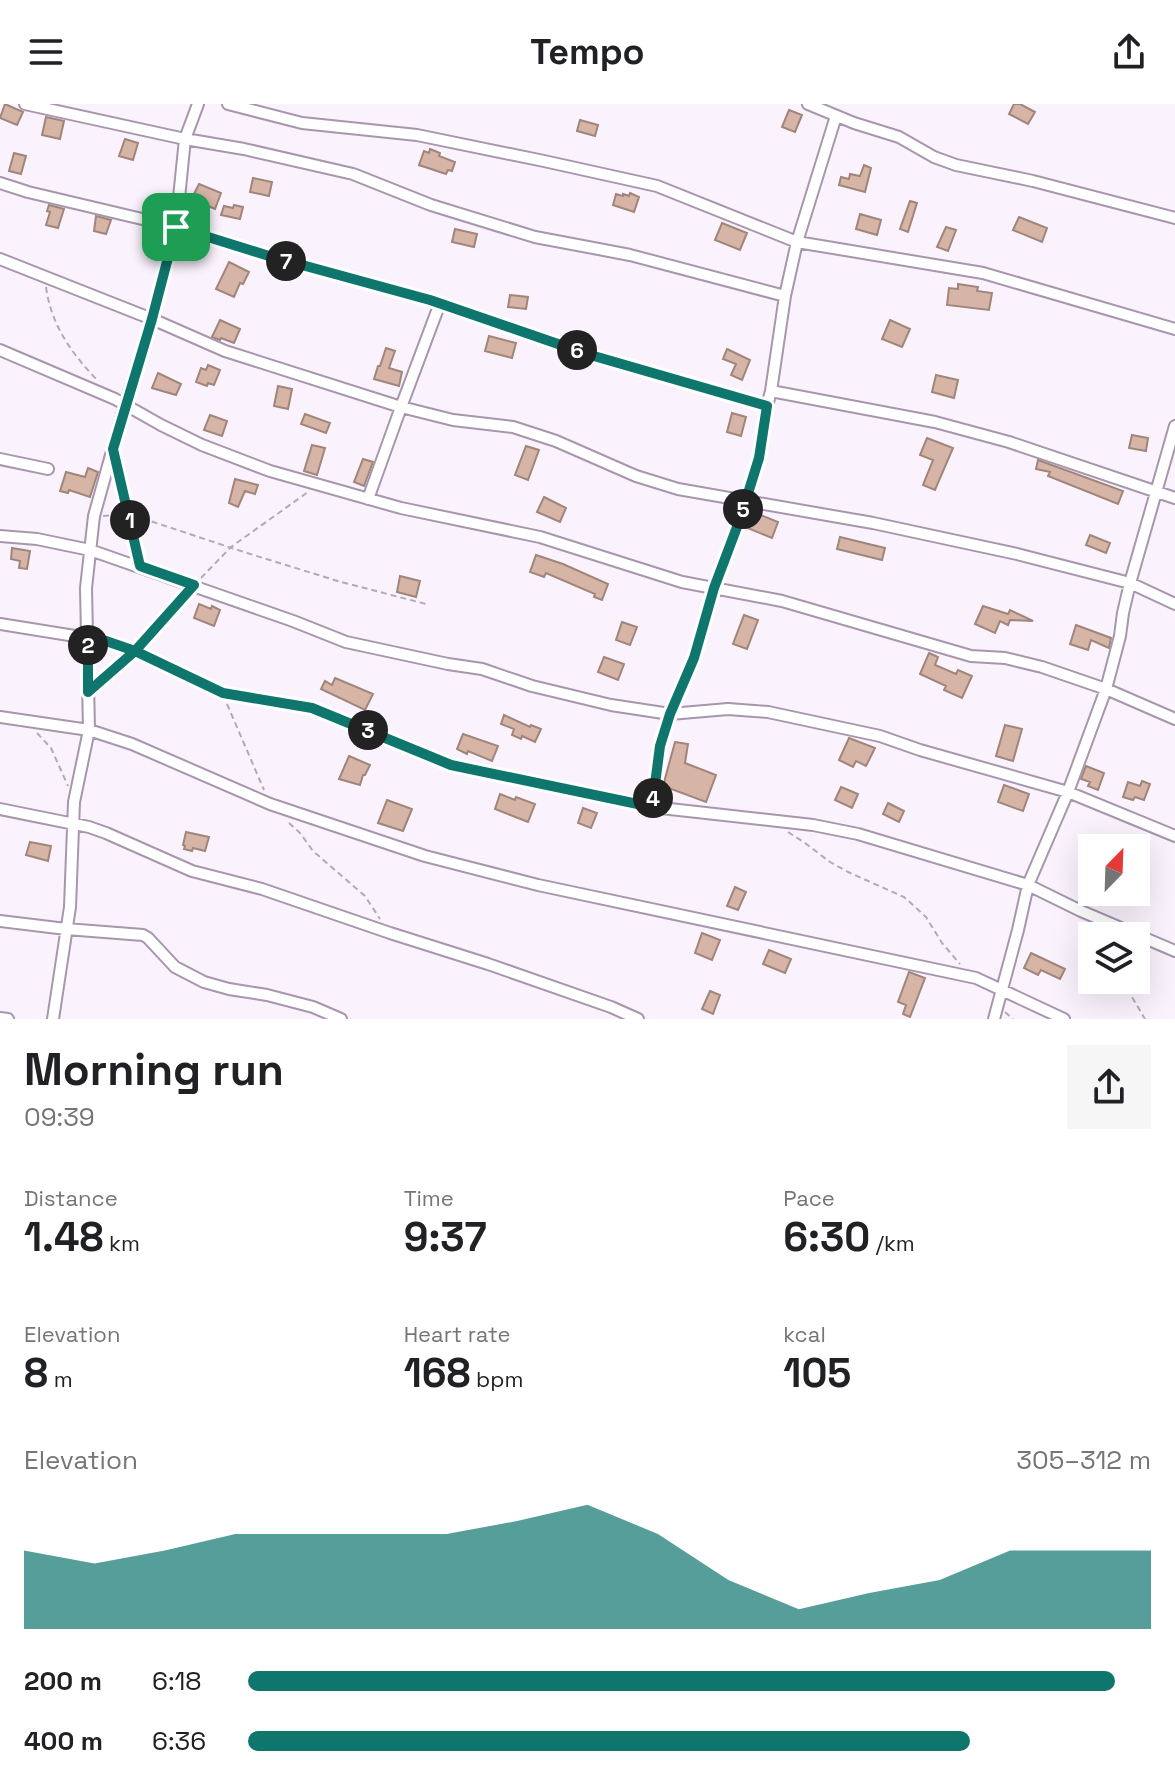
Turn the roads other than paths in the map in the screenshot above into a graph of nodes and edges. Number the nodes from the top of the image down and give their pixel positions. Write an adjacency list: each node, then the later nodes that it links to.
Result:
1 (25, 104): 6 (street)
2 (198, 104): 6 (street)
3 (228, 104): 10 (street)
4 (808, 104): 5 (street)
5 (836, 116): 8 (street); 10 (street)
6 (185, 139): 9 (street); 12 (street)
7 (0, 183): 9 (street)
8 (1175, 218)
9 (176, 227): 13 (street); 14 (street)
10 (797, 242): 12 (street); 15 (street)
11 (0, 259): 14 (street)
12 (785, 296): 17 (street)
13 (440, 303): 19 (street); 20 (street)
14 (152, 319): 18 (street); 20 (street)
15 (1175, 329)
16 (0, 350): 18 (street)
17 (771, 391): 19 (street); 24 (street)
18 (125, 405): 26 (street); 29 (street)
19 (767, 406): 27 (street)
20 (401, 407): 26 (street); 27 (street)
21 (1175, 426): 24 (street)
22 (0, 459): 23 (street)
23 (48, 469)
24 (1157, 491): 25 (street); 30 (street)
25 (1175, 498)
26 (368, 499): 31 (street)
27 (746, 500): 30 (street); 31 (street)
28 (0, 536): 29 (street)
29 (90, 550): 34 (street); 36 (street)
30 (1130, 583): 32 (street); 35 (street)
31 (714, 588): 35 (street); 36 (street)
32 (1175, 604)
33 (0, 624): 34 (street)
34 (88, 637): 39 (street); 41 (street)
35 (1106, 689): 38 (street); 40 (street)
36 (670, 714): 40 (street); 41 (street)
37 (0, 717): 39 (street)
38 (1175, 719)
39 (89, 730): 43 (street); 49 (street)
40 (1068, 792): 44 (street); 45 (street)
41 (652, 807): 45 (street)
42 (0, 809): 43 (street)
43 (73, 825): 47 (street); 54 (street)
44 (1175, 836)
45 (1028, 885): 48 (street); 49 (street)
46 (0, 921): 47 (street)
47 (66, 929): 52 (street); 53 (street)
48 (1175, 951)
49 (1001, 990): 55 (street); 56 (street)
50 (0, 1018): 51 (street)
51 (8, 1019)
52 (53, 1019)
53 (341, 1019)
54 (638, 1019)
55 (994, 1019)
56 (1064, 1019)

